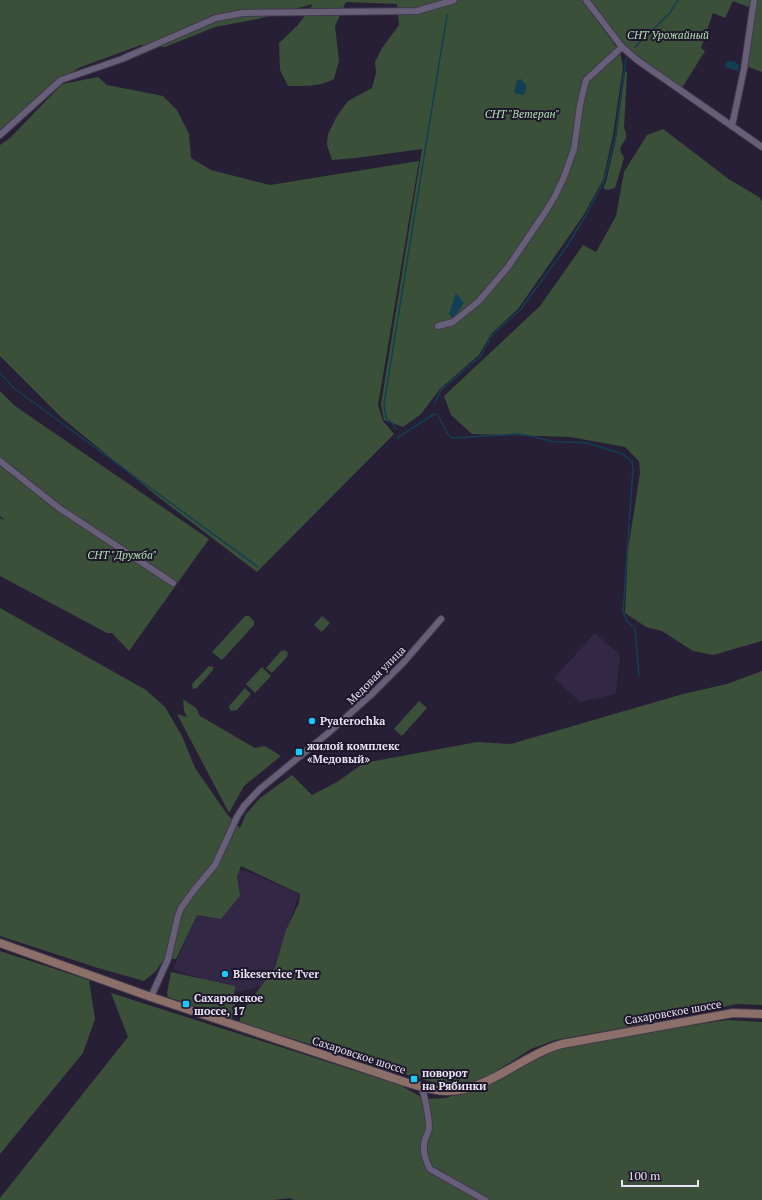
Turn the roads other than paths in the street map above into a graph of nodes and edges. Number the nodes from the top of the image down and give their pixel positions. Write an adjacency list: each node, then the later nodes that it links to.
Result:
1 (454, 0): 6 (street)
2 (586, 0): 4 (street)
3 (754, 0): 5 (street)
4 (622, 47): 5 (street); 8 (street)
5 (732, 126): 7 (street)
6 (0, 135)
7 (762, 147)
8 (438, 326)
9 (0, 461): 10 (street)
10 (173, 583)
11 (441, 619): 13 (street, Медовая улица)
12 (0, 944): 13 (main road, Сахаровское шоссе)
13 (151, 997): 15 (main road, Сахаровское шоссе)
14 (762, 1014): 15 (main road, Сахаровское шоссе)
15 (422, 1087): 16 (street)
16 (485, 1200)

